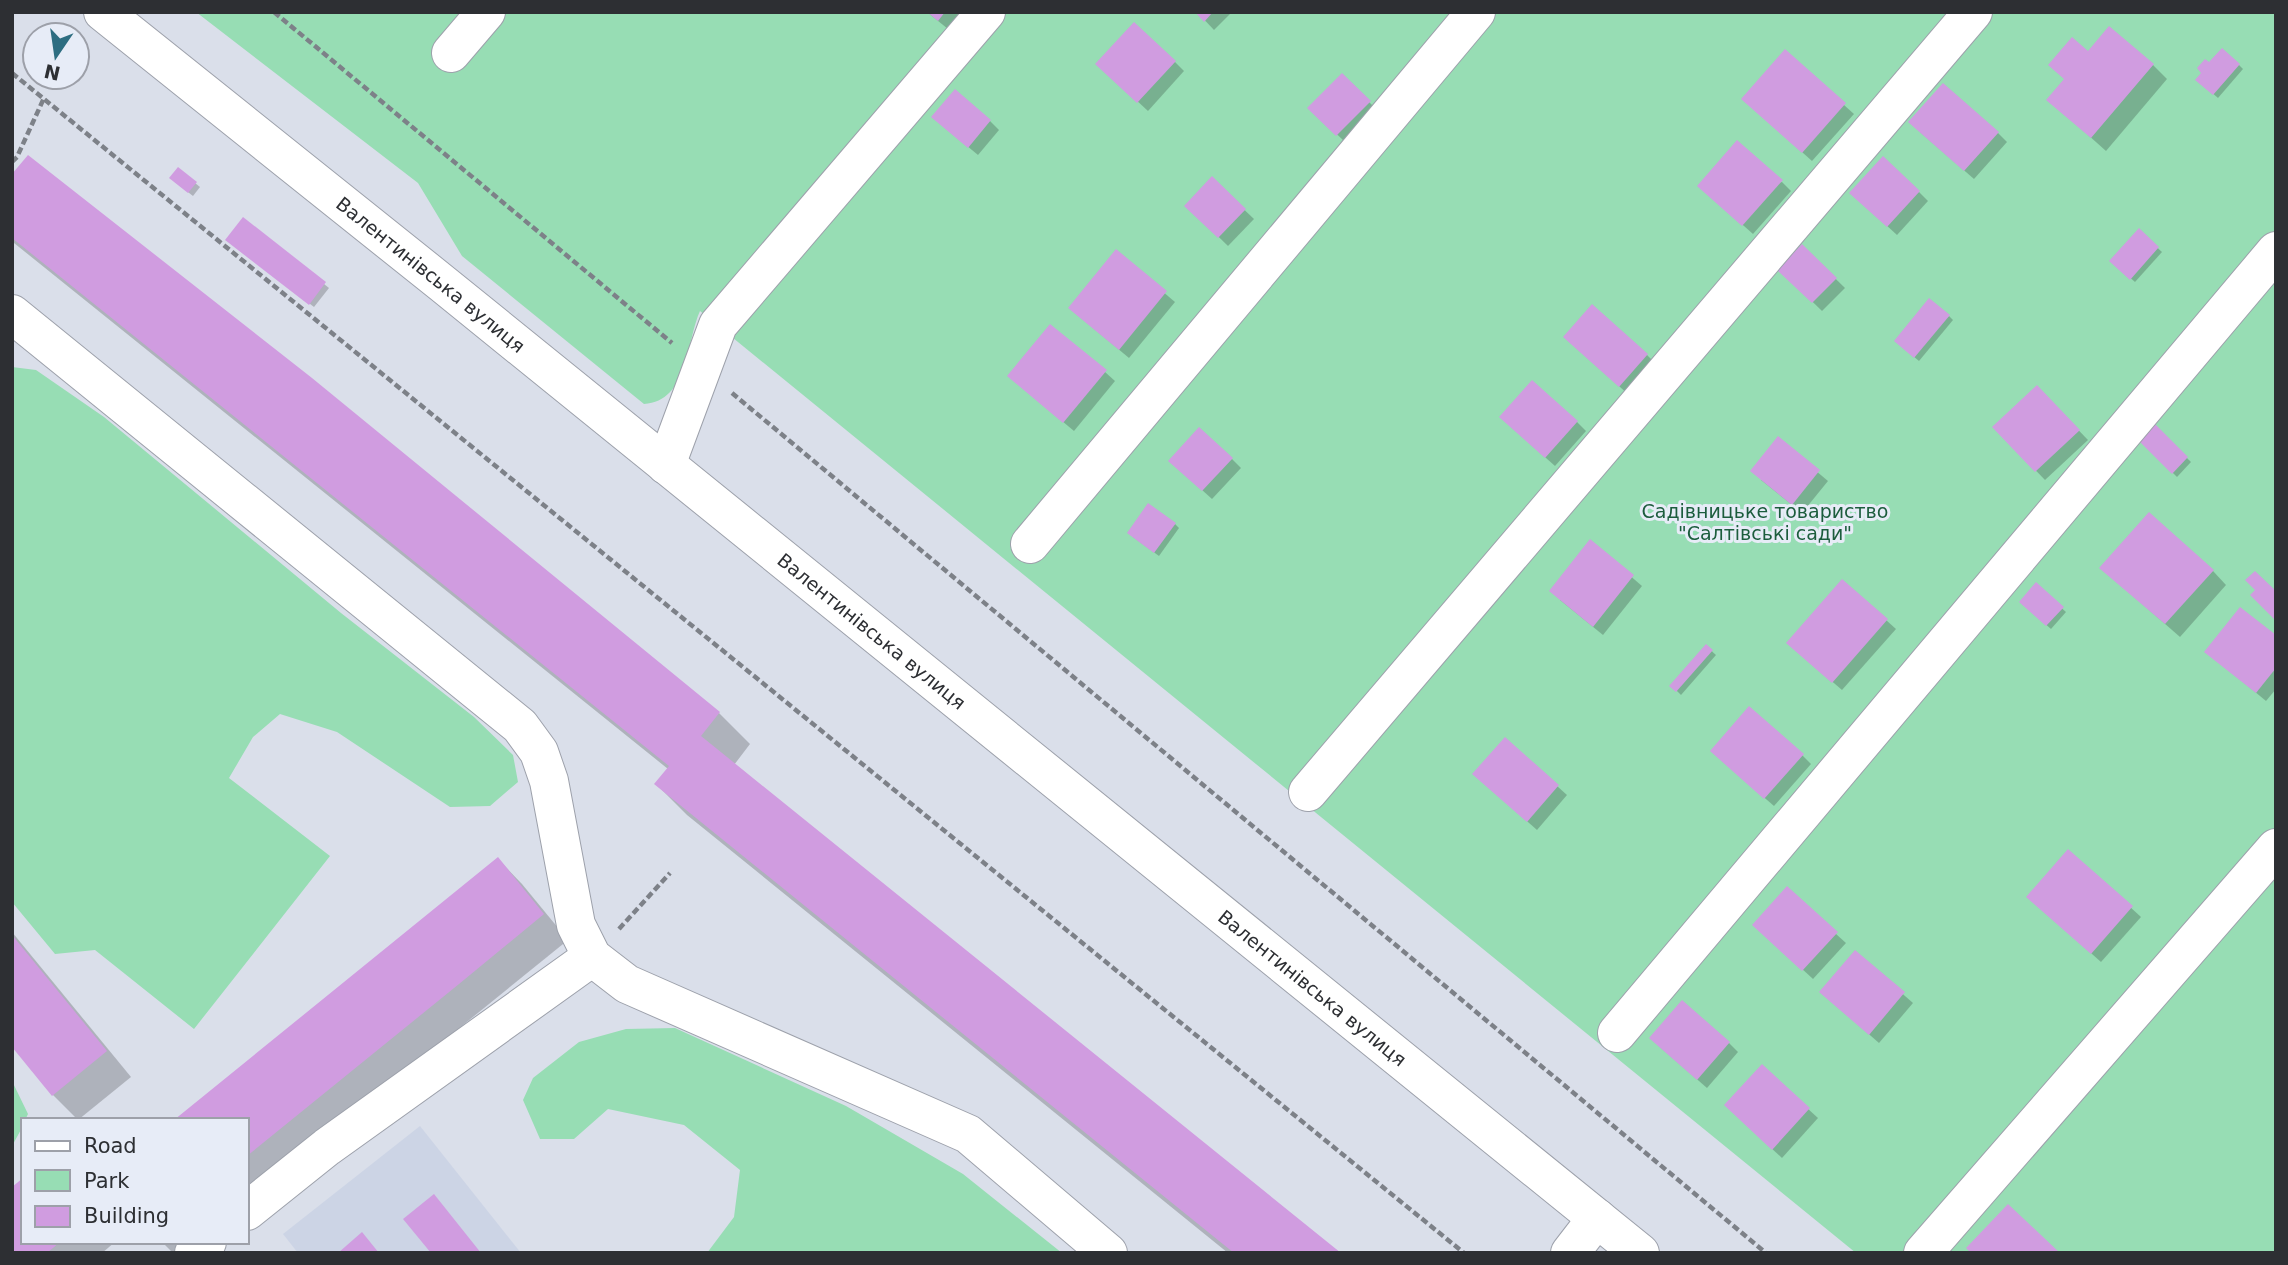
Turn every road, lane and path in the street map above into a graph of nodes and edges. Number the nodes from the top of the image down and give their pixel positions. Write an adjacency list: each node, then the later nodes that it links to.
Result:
1 (103, 12): 14 (street, Валентинівська вулиця)
2 (274, 12): 13 (path)
3 (486, 12): 7 (street)
4 (986, 12): 13 (street)
5 (1476, 12): 15 (street)
6 (1973, 12): 16 (street)
7 (451, 53)
8 (12, 73): 9 (path)
9 (44, 98): 10 (path); 25 (path)
10 (12, 162)
11 (2276, 251): 21 (street)
12 (12, 314): 20 (street)
13 (702, 368): 14 (street); 28 (path)
14 (666, 465): 23 (street, Валентинівська вулиця)
15 (1030, 544)
16 (1308, 792)
17 (2276, 848): 29 (street)
18 (670, 873): 19 (path)
19 (638, 909)
20 (592, 957): 22 (street); 24 (street)
21 (1617, 1033)
22 (248, 1209)
23 (1597, 1218): 26 (street); 27 (street, Валентинівська вулиця)
24 (1108, 1253)
25 (1464, 1253)
26 (1570, 1253)
27 (1640, 1253)
28 (1766, 1253)
29 (1923, 1253)

